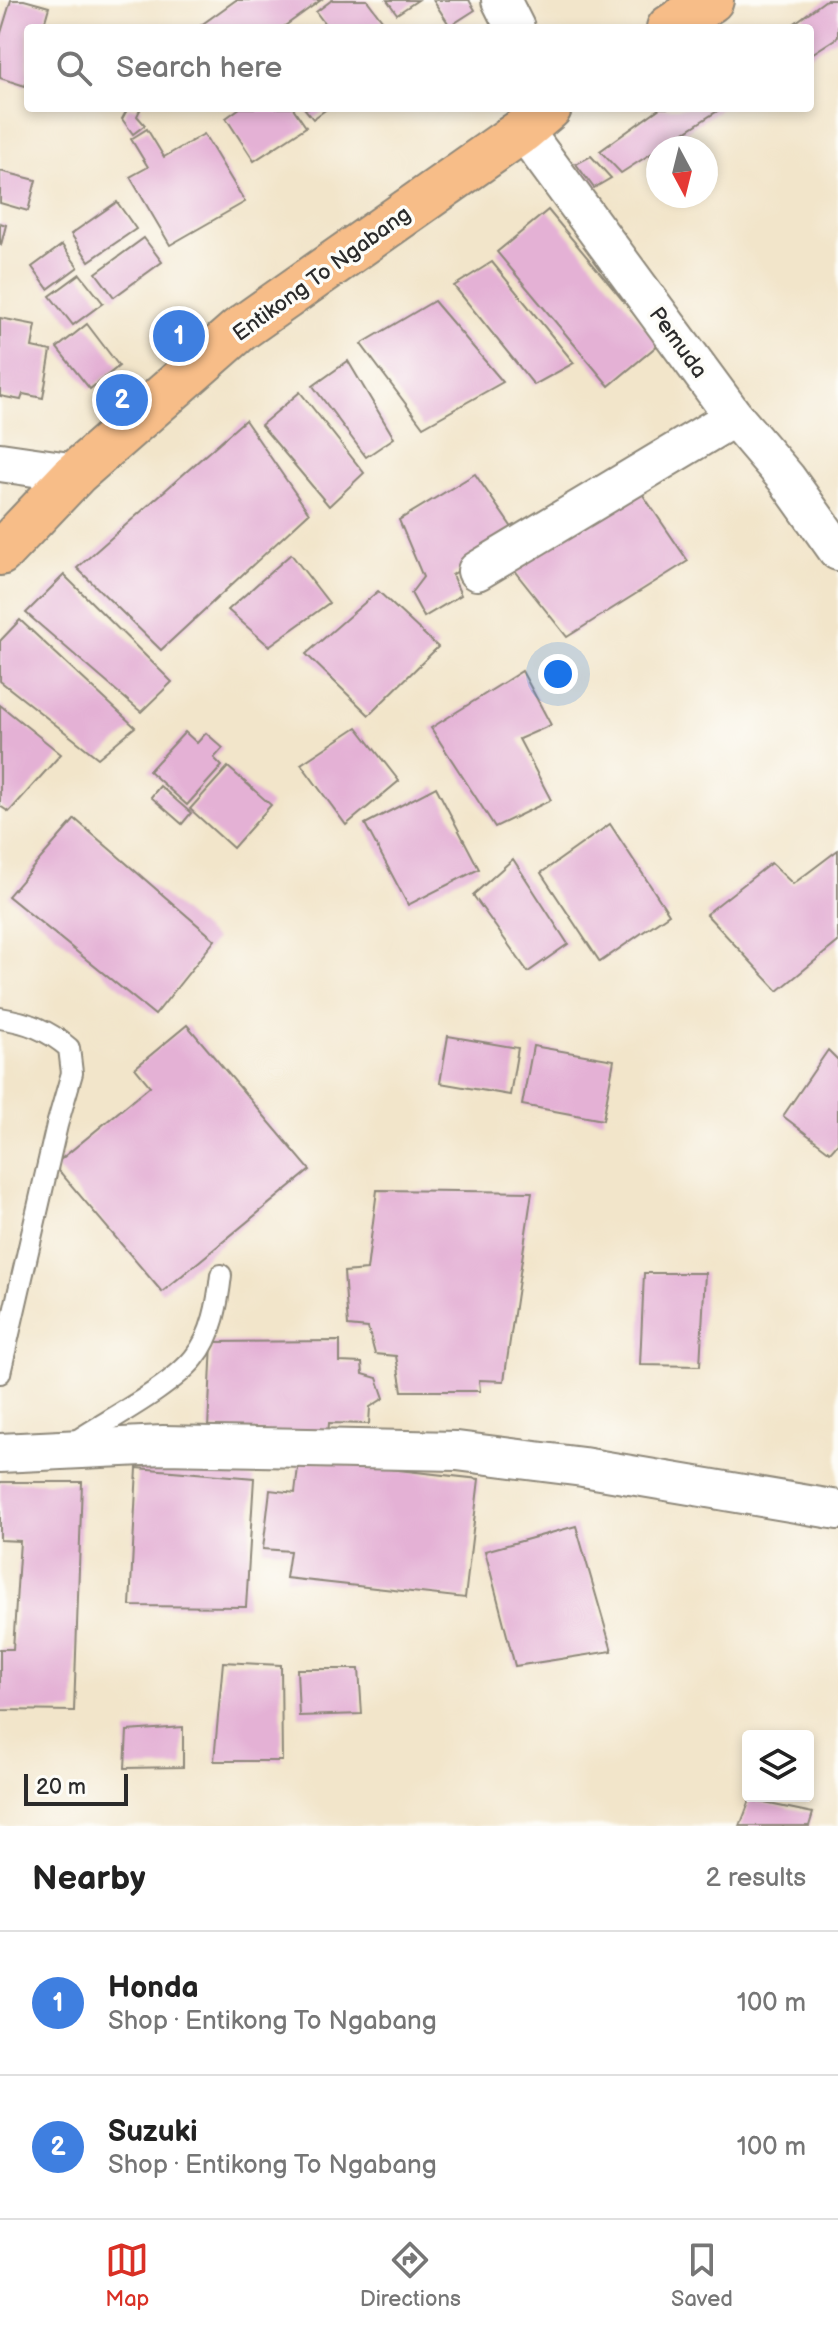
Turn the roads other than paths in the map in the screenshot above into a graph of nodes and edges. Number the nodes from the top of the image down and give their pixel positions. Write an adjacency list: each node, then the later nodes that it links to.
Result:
1 (501, 0): 3 (street)
2 (711, 0): 4 (highway)
3 (513, 24)
4 (675, 24)
5 (536, 119): 6 (street, Pemuda); 8 (highway, Entikong To Ngabang)
6 (734, 417): 9 (street, Pemuda); 11 (street)
7 (0, 462): 8 (street)
8 (76, 473): 10 (highway, Entikong To Ngabang)
9 (835, 541)
10 (0, 553)
11 (477, 571)
12 (0, 1018): 14 (lane)
13 (221, 1275): 15 (lane)
14 (0, 1373)
15 (62, 1450): 16 (street); 17 (street)
16 (0, 1453)
17 (838, 1510)

